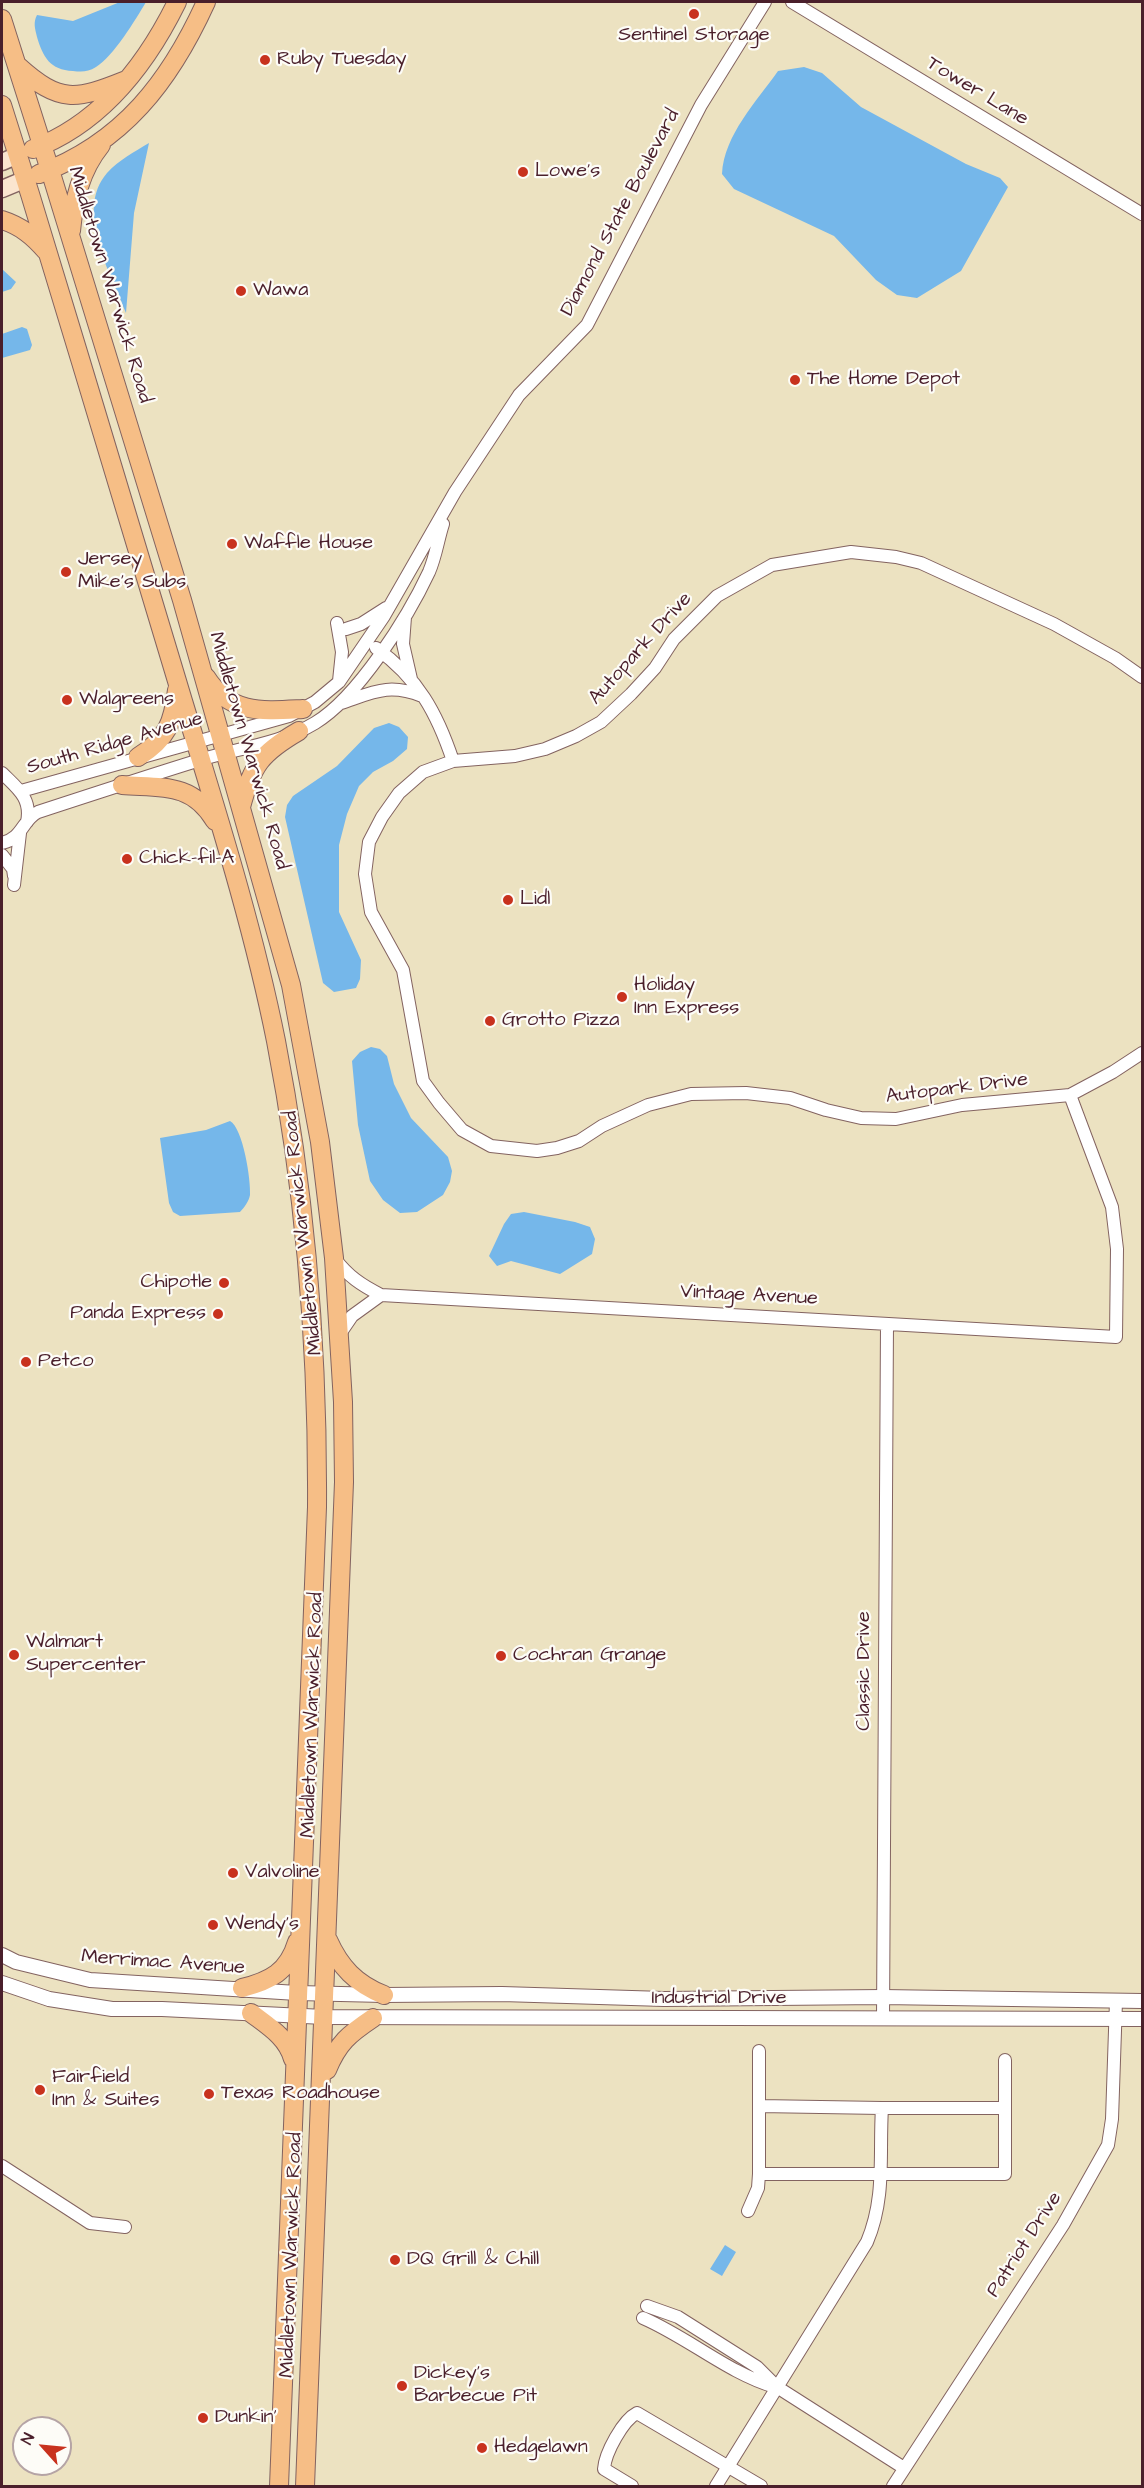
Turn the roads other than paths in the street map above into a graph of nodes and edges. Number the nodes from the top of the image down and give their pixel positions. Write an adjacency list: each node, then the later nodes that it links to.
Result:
1 (177, 2): 7 (main road)
2 (206, 2): 9 (main road)
3 (765, 2): 19 (street, Diamond State Boulevard)
4 (792, 2): 15 (street, Tower Lane)
5 (2, 20): 6 (main road, Middletown Warwick Road)
6 (16, 64): 7 (main road); 10 (main road, Middletown Warwick Road)
7 (130, 79): 10 (main road)
8 (2, 105): 11 (main road, Middletown Warwick Road)
9 (105, 139): 12 (main road); 17 (main road)
10 (42, 146): 11 (main road); 12 (main road, Middletown Warwick Road)
11 (10, 159): 13 (main road, Middletown Warwick Road)
12 (50, 170): 13 (main road); 17 (main road, Middletown Warwick Road)
13 (26, 179): 14 (main road); 18 (main road, Middletown Warwick Road)
14 (2, 189)
15 (1143, 214)
16 (2, 220): 18 (main road)
17 (70, 239): 24 (main road, Middletown Warwick Road)
18 (48, 253): 27 (main road, Middletown Warwick Road)
19 (455, 492): 20 (street, Diamond State Boulevard); 21 (street, Diamond State Boulevard)
20 (390, 606): 22 (street, Diamond State Boulevard); 28 (street)
21 (405, 614): 23 (street, Diamond State Boulevard); 26 (street)
22 (367, 642): 23 (street); 28 (street, Diamond State Boulevard)
23 (381, 652): 26 (street); 30 (street, Diamond State Boulevard)
24 (201, 669): 31 (main road); 33 (main road, Middletown Warwick Road)
25 (1143, 677): 38 (street, Autopark Drive)
26 (411, 681): 29 (street)
27 (178, 682): 34 (main road, Middletown Warwick Road); 36 (main road)
28 (339, 682): 31 (street, Diamond State Boulevard)
29 (425, 697): 30 (street); 38 (street)
30 (340, 703): 32 (street, Diamond State Boulevard)
31 (303, 709): 33 (street, Diamond State Boulevard)
32 (299, 731): 35 (street, Diamond State Boulevard); 43 (main road)
33 (220, 735): 34 (street, South Ridge Avenue); 35 (main road, Middletown Warwick Road)
34 (196, 742): 36 (street, South Ridge Avenue); 37 (main road, Middletown Warwick Road)
35 (225, 753): 37 (street, Diamond State Boulevard); 43 (main road, Middletown Warwick Road)
36 (138, 757): 42 (street, South Ridge Avenue)
37 (201, 760): 41 (street, South Ridge Avenue); 45 (main road, Middletown Warwick Road)
38 (453, 761): 49 (street, Autopark Drive)
39 (2, 773): 42 (street)
40 (2, 780): 42 (street, South Ridge Avenue)
41 (122, 785): 44 (street, South Ridge Avenue); 45 (main road)
42 (18, 788): 44 (street)
43 (241, 808): 50 (main road, Middletown Warwick Road)
44 (23, 828): 46 (street, South Ridge Avenue); 47 (street)
45 (223, 835): 54 (main road, Middletown Warwick Road)
46 (2, 843)
47 (2, 855)
48 (1143, 1053): 49 (street, Autopark Drive)
49 (1070, 1095): 52 (street, Vintage Avenue)
50 (334, 1258): 51 (street, Vintage Avenue); 53 (main road, Middletown Warwick Road)
51 (381, 1295): 52 (street, Vintage Avenue); 53 (street)
52 (887, 1324): 62 (street, Classic Drive)
53 (339, 1335): 55 (main road, Middletown Warwick Road)
54 (300, 1932): 58 (main road); 59 (main road, Middletown Warwick Road)
55 (327, 1938): 60 (main road, Middletown Warwick Road); 61 (main road)
56 (2, 1955): 58 (street, Merrimac Avenue)
57 (2, 1983): 65 (street)
58 (242, 1988): 59 (street, Merrimac Avenue)
59 (297, 1993): 60 (street, Merrimac Avenue); 66 (main road, Middletown Warwick Road)
60 (325, 1993): 61 (street, Industrial Drive); 67 (main road, Middletown Warwick Road)
61 (384, 1995): 62 (street, Industrial Drive)
62 (883, 1997): 63 (street, Industrial Drive); 69 (street, Classic Drive)
63 (1116, 2001): 64 (street, Industrial Drive); 70 (street, Patriot Drive)
64 (1143, 2001)
65 (251, 2013): 66 (street); 74 (main road)
66 (296, 2014): 67 (street, Industrial Drive); 74 (main road, Middletown Warwick Road)
67 (324, 2017): 68 (street, Industrial Drive); 75 (main road, Middletown Warwick Road)
68 (373, 2018): 69 (street, Industrial Drive); 75 (main road)
69 (883, 2018): 70 (street, Industrial Drive)
70 (1115, 2019): 71 (street, Industrial Drive); 87 (street, Patriot Drive)
71 (1143, 2019)
72 (759, 2051): 76 (street)
73 (1005, 2060): 78 (street)
74 (294, 2065): 88 (main road, Middletown Warwick Road)
75 (322, 2083): 89 (main road, Middletown Warwick Road)
76 (759, 2106): 77 (street); 80 (street)
77 (882, 2108): 78 (street); 81 (street)
78 (1005, 2108): 81 (street)
79 (2, 2166): 83 (street)
80 (759, 2174): 81 (street); 82 (street)
81 (882, 2174): 85 (street)
82 (748, 2211)
83 (125, 2227)
84 (645, 2312): 85 (street)
85 (777, 2387): 86 (street); 87 (street)
86 (729, 2466): 90 (street); 91 (street); 92 (street)
87 (904, 2468): 93 (street, Patriot Drive)
88 (279, 2487)
89 (305, 2487)
90 (632, 2487)
91 (716, 2487)
92 (760, 2487)
93 (893, 2487)

